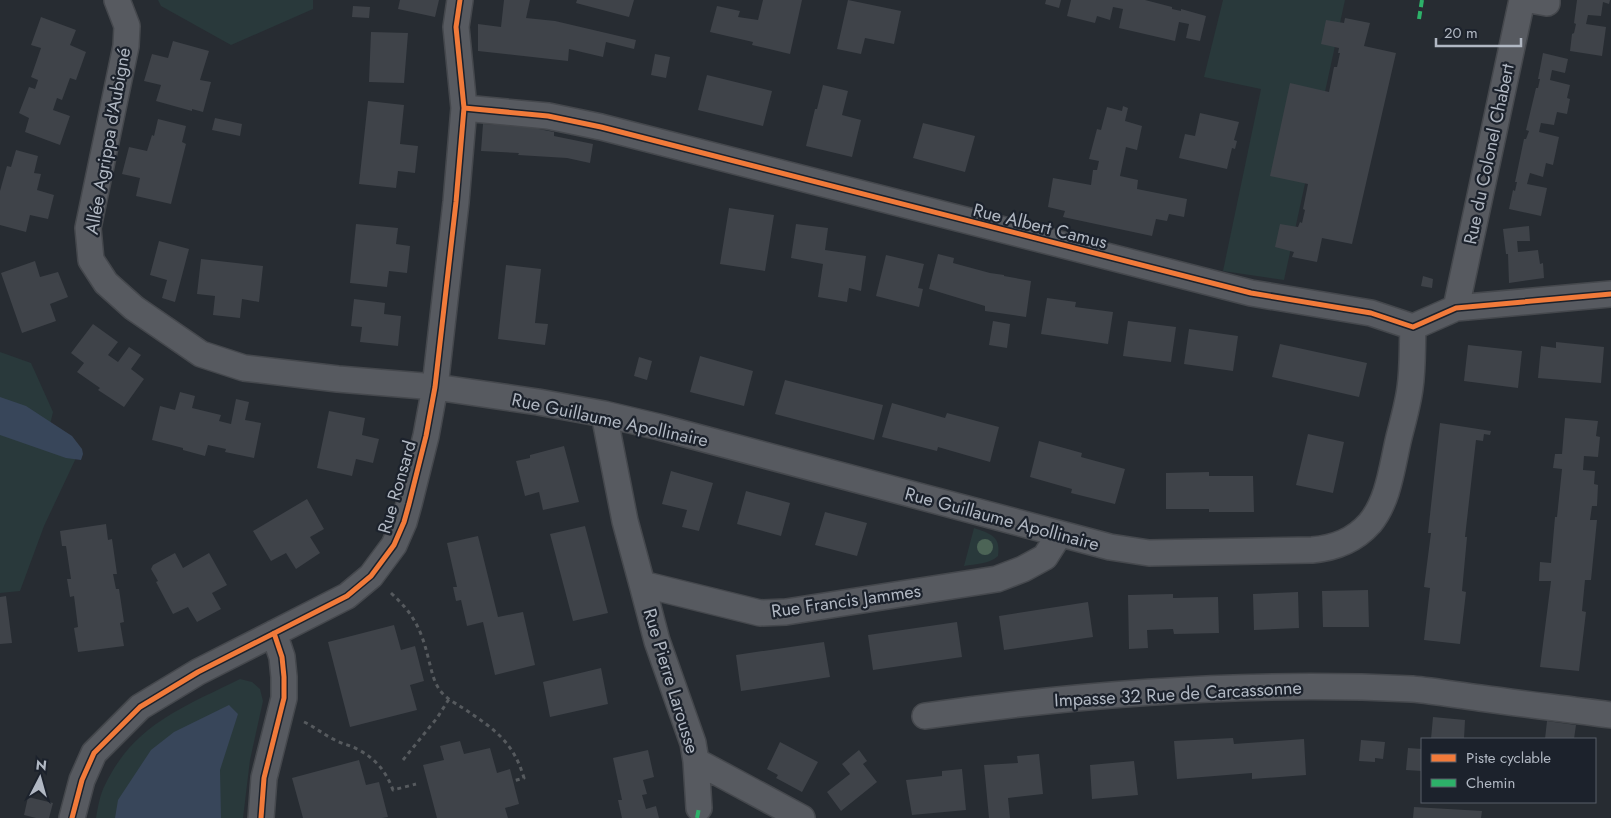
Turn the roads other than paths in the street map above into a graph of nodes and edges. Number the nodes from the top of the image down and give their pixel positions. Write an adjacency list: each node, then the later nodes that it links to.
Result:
1 (117, 0): 10 (street, Allée Agrippa d'Aubigné)
2 (460, 0): 6 (street, Rue Ronsard)
3 (1522, 0): 8 (street, Rue du Colonel Chabert)
4 (1530, 0): 5 (street)
5 (1548, 0)
6 (464, 108): 9 (street, Rue Albert Camus); 10 (street, Rue Ronsard)
7 (1611, 294): 8 (street)
8 (1456, 308): 9 (street)
9 (1413, 326): 12 (street, Rue Guillaume Apollinaire)
10 (435, 387): 11 (street, Rue Guillaume Apollinaire); 14 (street, Rue Ronsard)
11 (604, 414): 12 (street, Rue Guillaume Apollinaire); 13 (street)
12 (1059, 535): 13 (street, Rue Francis Jammes)
13 (642, 584): 17 (street, Rue Pierre Larousse)
14 (274, 633): 19 (street, Rue Ronsard); 20 (street)
15 (1611, 715): 16 (street, Impasse 32 Rue de Carcassonne)
16 (925, 716)
17 (696, 760): 18 (street, Rue Pierre Larousse); 21 (street)
18 (699, 808)
19 (72, 818)
20 (261, 818)
21 (802, 818)

